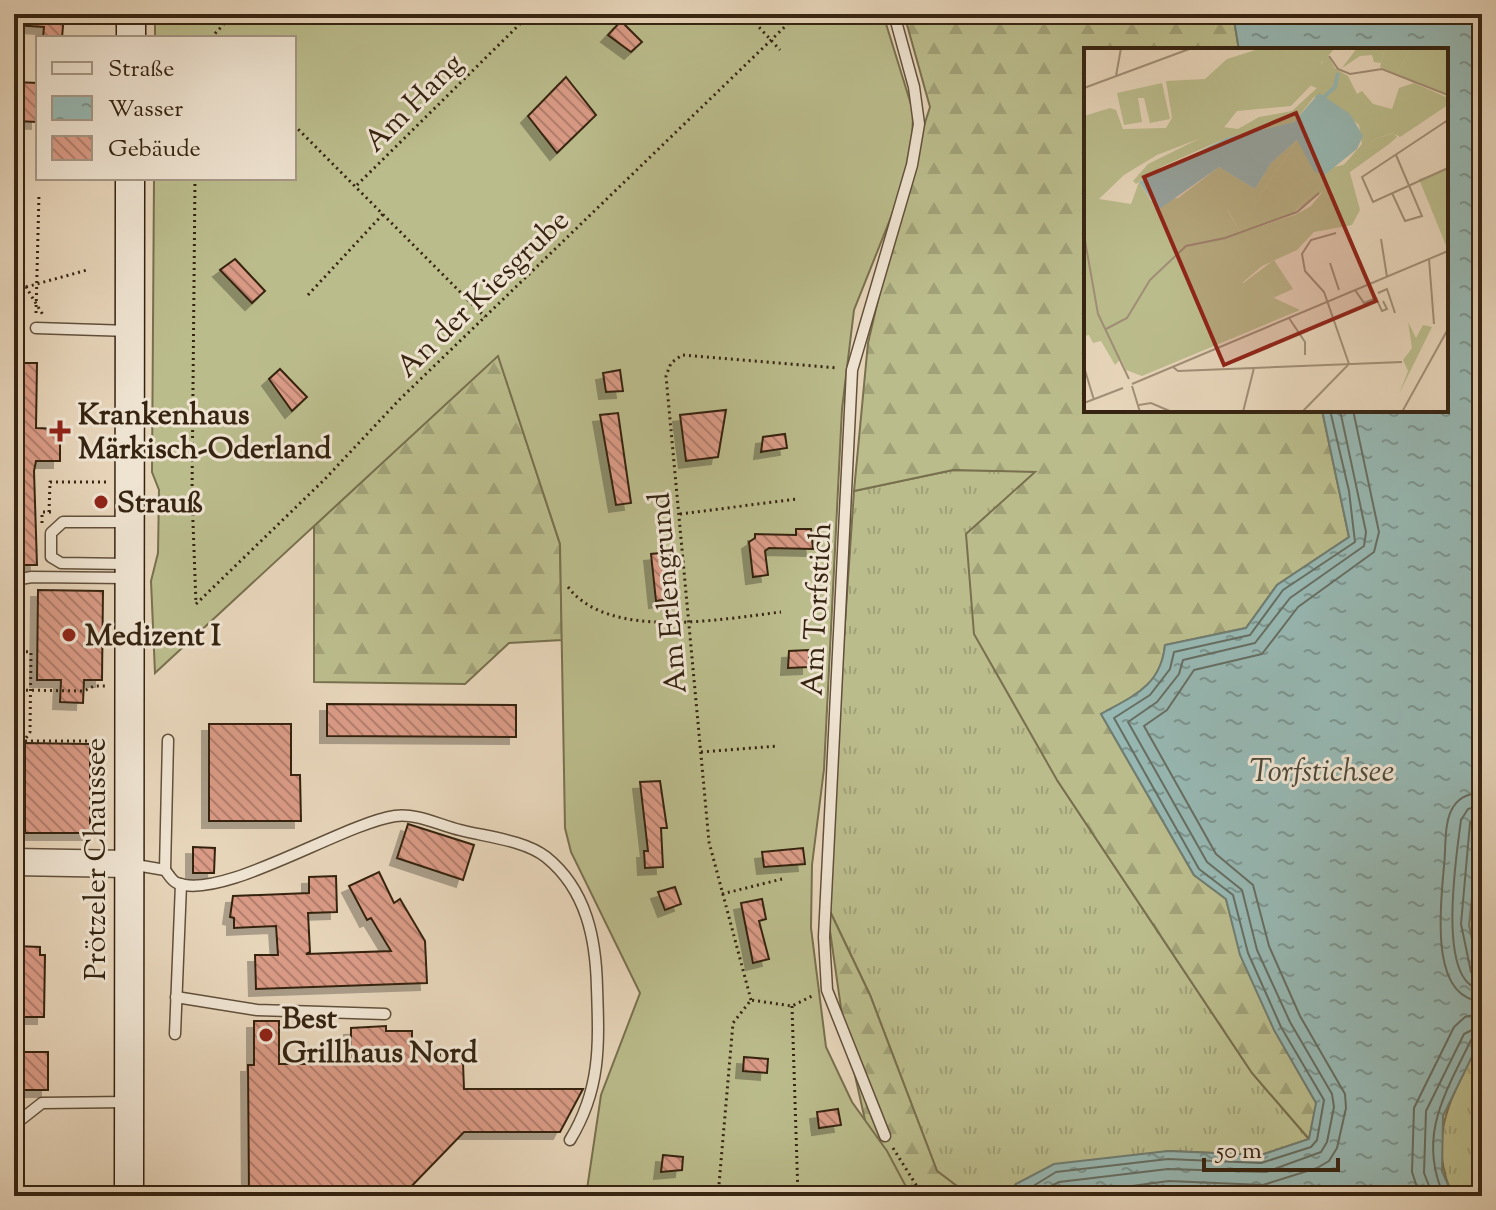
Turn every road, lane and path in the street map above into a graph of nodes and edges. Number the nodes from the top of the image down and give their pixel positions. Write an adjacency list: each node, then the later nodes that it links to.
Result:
1 (131, 14): 7 (main road)
2 (233, 14): 8 (path)
3 (530, 14): 14 (path, Am Hang)
4 (747, 14): 9 (path)
5 (798, 14): 9 (path, An der Kiesgrube)
6 (894, 14): 27 (lane, Am Torfstich)
7 (131, 36)
8 (213, 36)
9 (771, 38): 10 (path); 23 (path, An der Kiesgrube)
10 (780, 50)
11 (296, 127): 14 (path)
12 (130, 180): 26 (main road, Prötzeler Chaussee)
13 (195, 180): 23 (path, An der Kiesgrube)
14 (357, 185): 16 (path)
15 (39, 193): 19 (path)
16 (384, 213): 21 (path); 23 (path)
17 (87, 270): 19 (path)
18 (14, 283): 20 (path)
19 (37, 285): 20 (path); 22 (path)
20 (26, 287): 22 (path)
21 (308, 295)
22 (36, 306): 24 (path); 25 (path)
23 (485, 317)
24 (36, 328): 25 (lane)
25 (53, 328): 26 (lane)
26 (130, 331): 32 (main road, Prötzeler Chaussee)
27 (852, 370): 31 (path, Am Erlengrund); 54 (lane, Am Torfstich)
28 (110, 482): 30 (path)
29 (797, 499): 31 (path)
30 (49, 512)
31 (680, 514): 37 (path, Am Erlengrund)
32 (121, 522): 33 (main road, Prötzeler Chaussee); 33 (lane)
33 (130, 571): 34 (lane); 49 (main road, Prötzeler Chaussee)
34 (16, 578): 38 (path)
35 (568, 587): 37 (path)
36 (781, 612): 37 (path)
37 (689, 622): 46 (path, Am Erlengrund)
38 (16, 651): 40 (path); 41 (path)
39 (112, 686): 41 (path)
40 (16, 690): 41 (path); 44 (path)
41 (30, 690): 43 (path)
42 (168, 740): 50 (lane)
43 (24, 741): 44 (path); 47 (path); 48 (path)
44 (15, 744)
45 (778, 746): 46 (path)
46 (701, 752): 53 (path, Am Erlengrund)
47 (105, 754)
48 (17, 862): 49 (street)
49 (128, 864): 50 (lane); 60 (main road, Prötzeler Chaussee)
50 (165, 870): 52 (lane)
51 (782, 879): 53 (path)
52 (181, 884): 55 (lane); 63 (lane)
53 (722, 894): 56 (path, Am Erlengrund)
54 (827, 990): 57 (path); 62 (lane, Am Torfstich)
55 (176, 997): 58 (lane); 59 (lane)
56 (751, 1000): 57 (path); 66 (path)
57 (792, 1006): 67 (path)
58 (385, 1014)
59 (175, 1034)
60 (129, 1102): 61 (lane); 65 (main road, Prötzeler Chaussee)
61 (14, 1126): 64 (lane)
62 (885, 1136): 68 (path)
63 (570, 1140)
64 (15, 1196)
65 (129, 1196)
66 (718, 1196)
67 (798, 1196)
68 (923, 1196)

